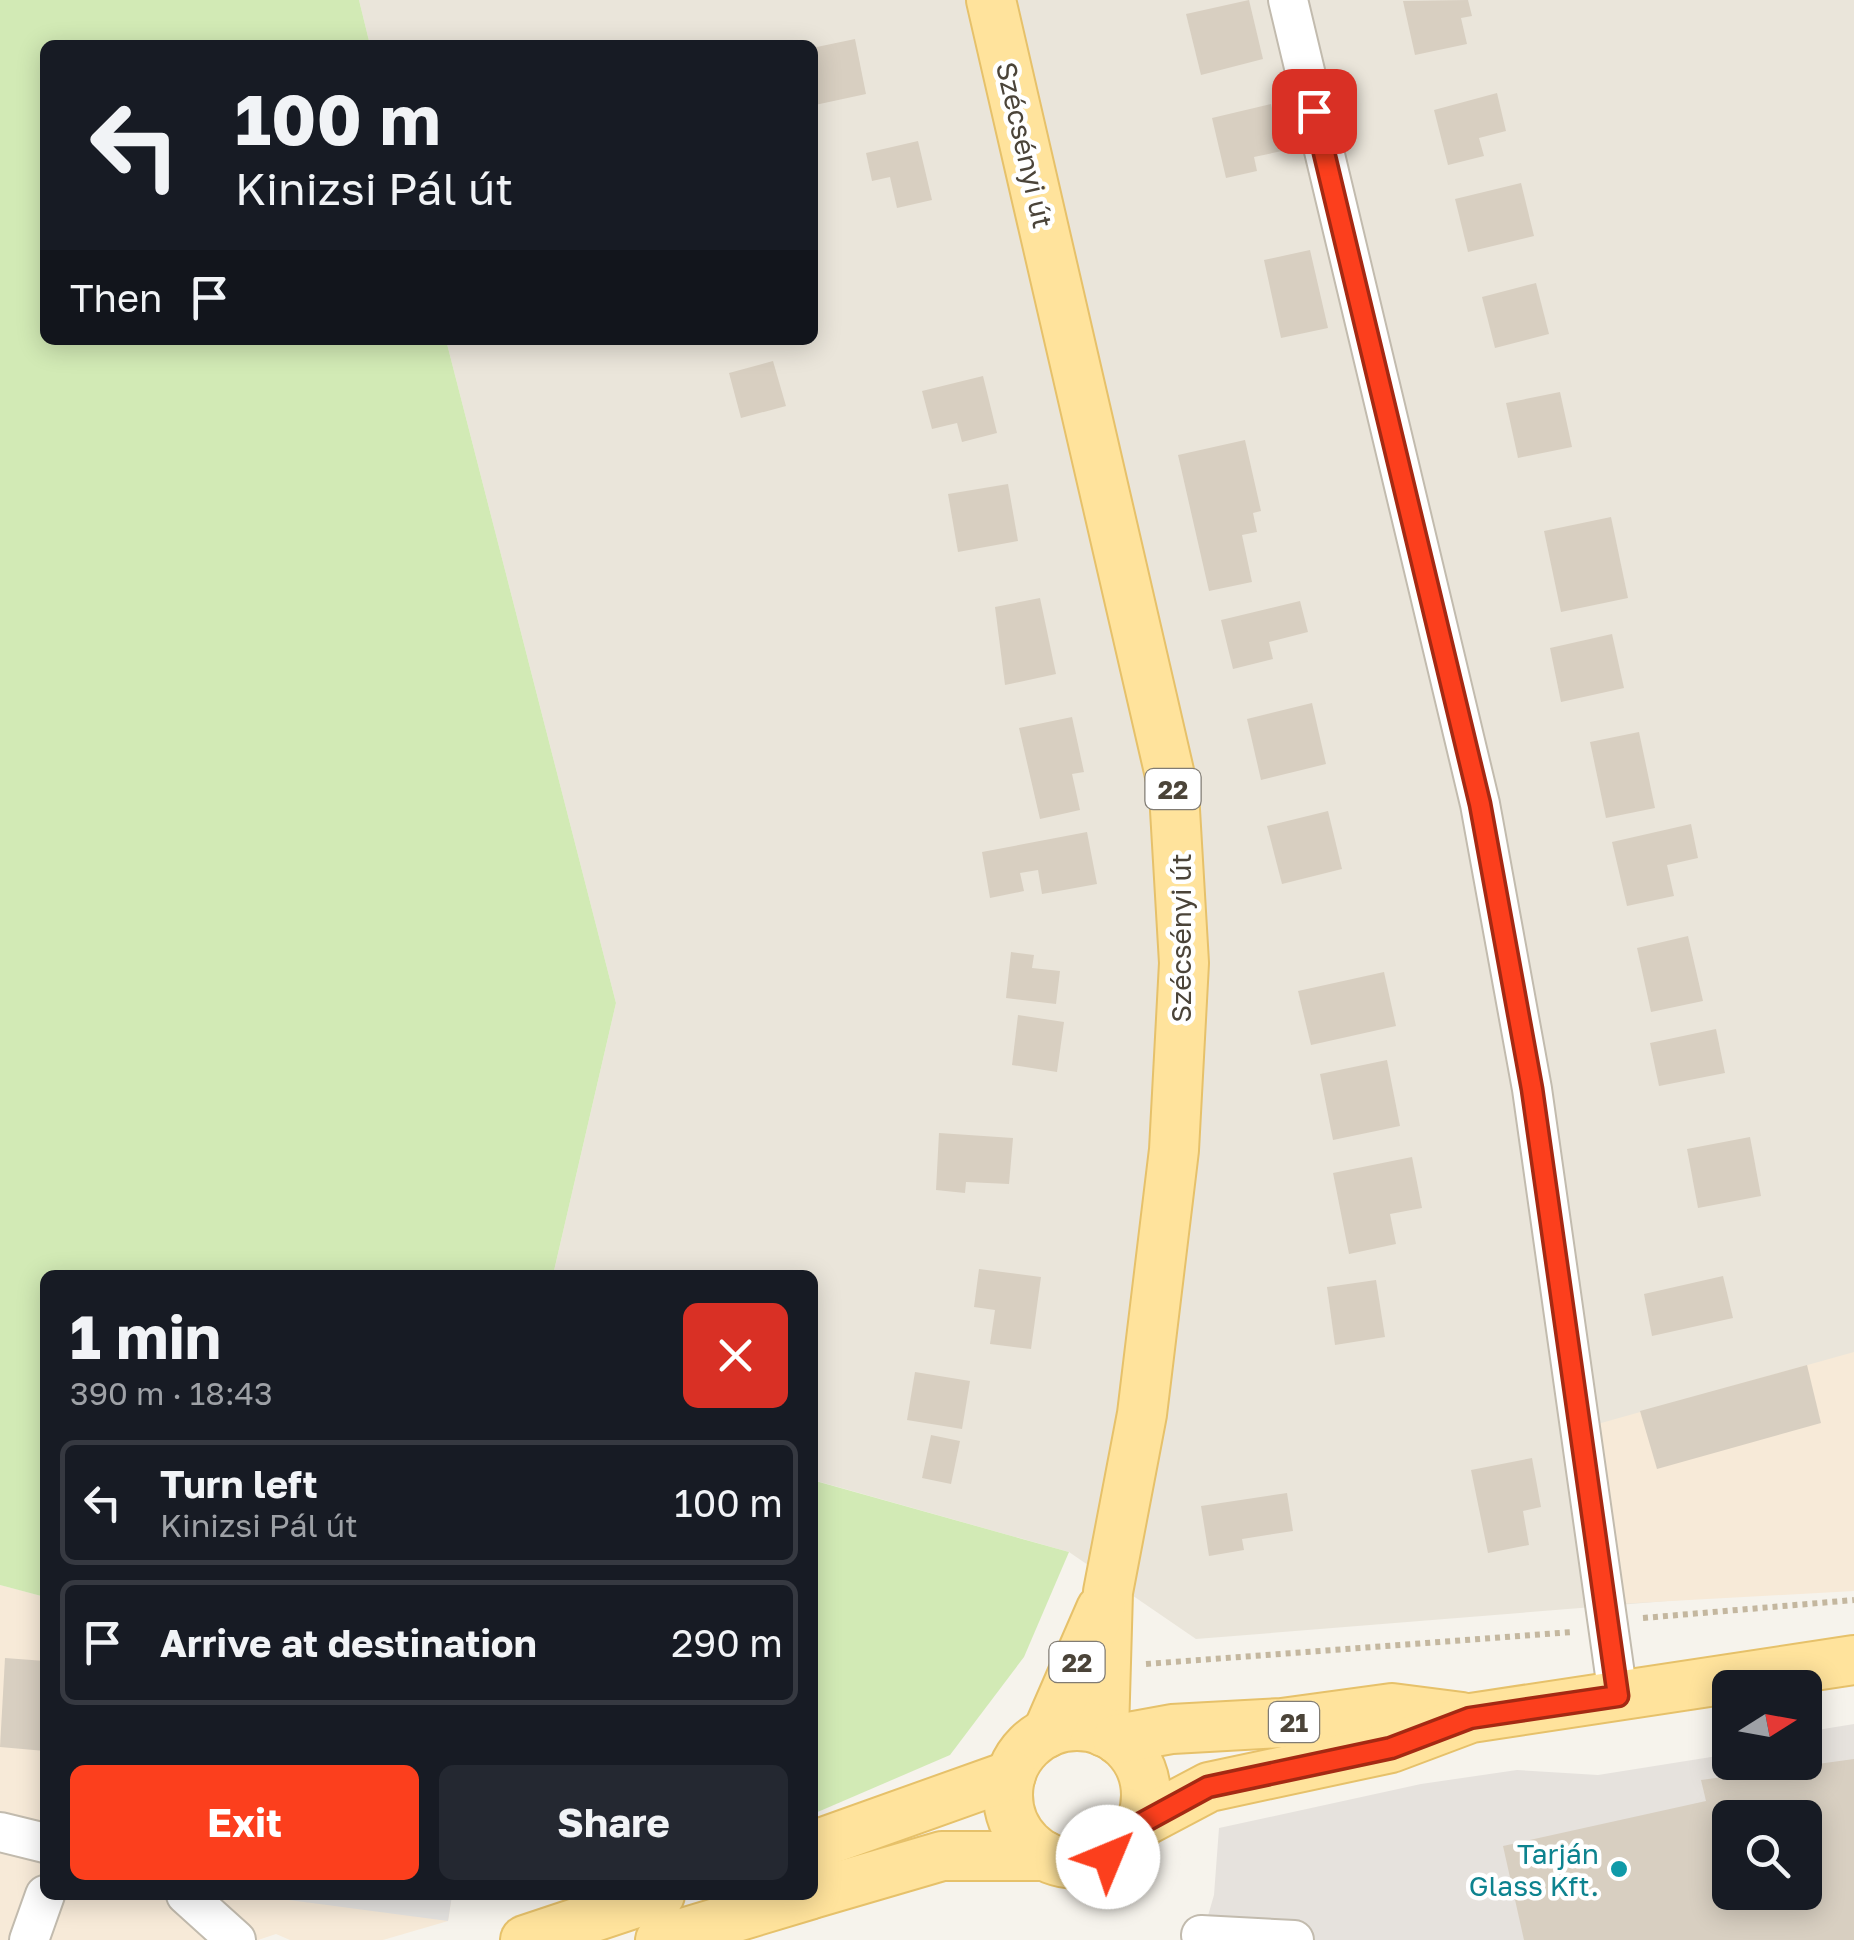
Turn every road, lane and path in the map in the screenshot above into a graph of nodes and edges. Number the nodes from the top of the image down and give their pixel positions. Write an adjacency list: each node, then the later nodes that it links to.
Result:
1 (992, 0): 3 (main road, Szécsényi út / 22)
2 (1288, 0): 5 (street)
3 (1108, 1592): 7 (main road, Szécsényi út / 22); 10 (main road, Szécsényi út / 22)
4 (1854, 1600): 5 (path)
5 (1608, 1626): 7 (path); 8 (street)
6 (1854, 1660): 8 (main road, 21)
7 (1109, 1668): 11 (main road, Szécsényi út / 22)
8 (1618, 1696): 9 (main road, 21)
9 (1470, 1718): 11 (main road, 21); 13 (main road, 21)
10 (1047, 1733): 11 (main road, 21); 12 (main road)
11 (1110, 1736): 13 (main road)
12 (1011, 1775): 16 (main road); 17 (main road)
13 (1140, 1824): 17 (main road, 21)
14 (0, 1832): 15 (street)
15 (40, 1843)
16 (818, 1844)
17 (1045, 1856): 18 (main road, 21)
18 (818, 1892)
19 (43, 1900): 25 (street)
20 (185, 1900): 26 (street)
21 (190, 1900): 27 (street)
22 (645, 1900): 28 (main road)
23 (790, 1900): 29 (main road, 21)
24 (1201, 1934): 30 (street)
25 (29, 1940)
26 (195, 1940)
27 (236, 1940)
28 (526, 1940)
29 (660, 1940)
30 (1294, 1940)

